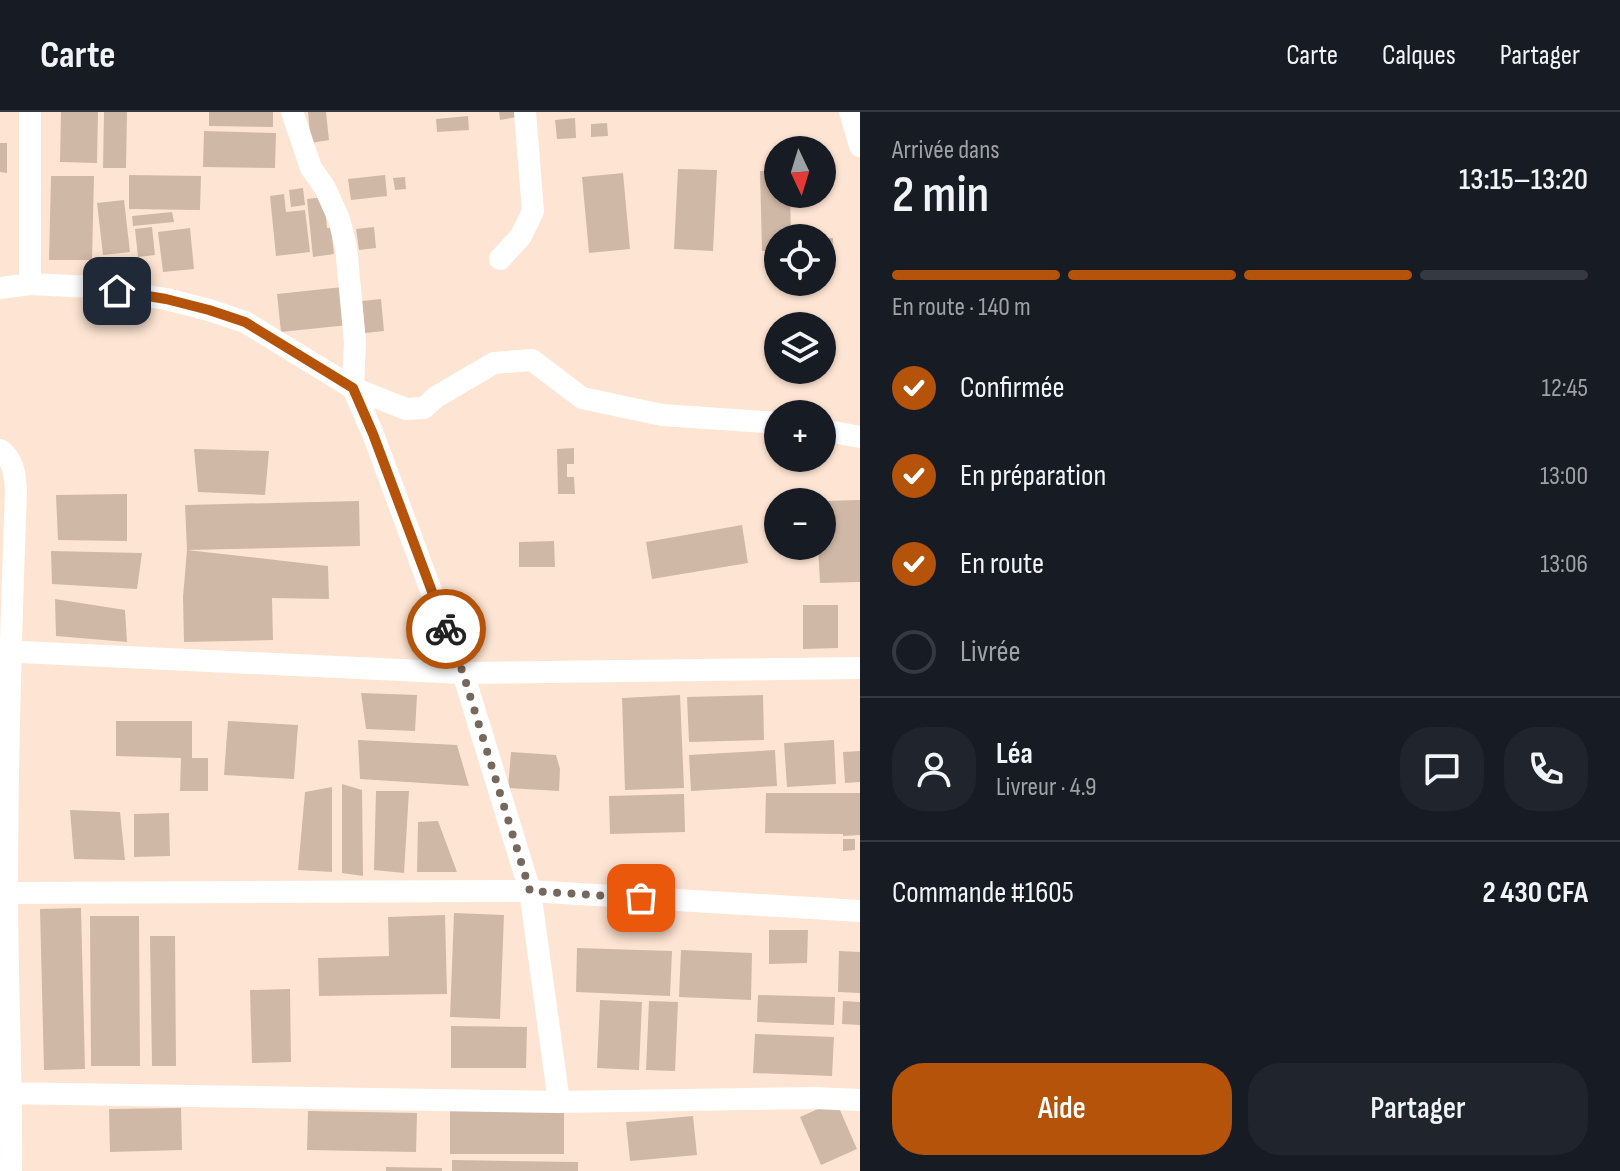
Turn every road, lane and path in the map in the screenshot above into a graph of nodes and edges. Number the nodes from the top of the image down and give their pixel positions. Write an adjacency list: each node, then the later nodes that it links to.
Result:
1 (30, 112): 7 (street)
2 (292, 112): 9 (street)
3 (525, 112): 6 (street)
4 (850, 112): 5 (street)
5 (860, 146)
6 (500, 259)
7 (30, 284): 8 (street); 9 (street)
8 (0, 288)
9 (353, 388): 10 (street); 16 (street)
10 (764, 422)
11 (836, 433): 12 (street)
12 (860, 437)
13 (0, 450): 14 (street)
14 (5, 651): 16 (street); 18 (street)
15 (860, 668): 16 (street)
16 (463, 673): 17 (street)
17 (530, 891): 18 (street); 19 (street); 22 (street)
18 (4, 893): 20 (street)
19 (860, 911)
20 (6, 1093): 22 (street); 23 (street)
21 (860, 1100): 22 (street)
22 (559, 1102)
23 (11, 1171)

